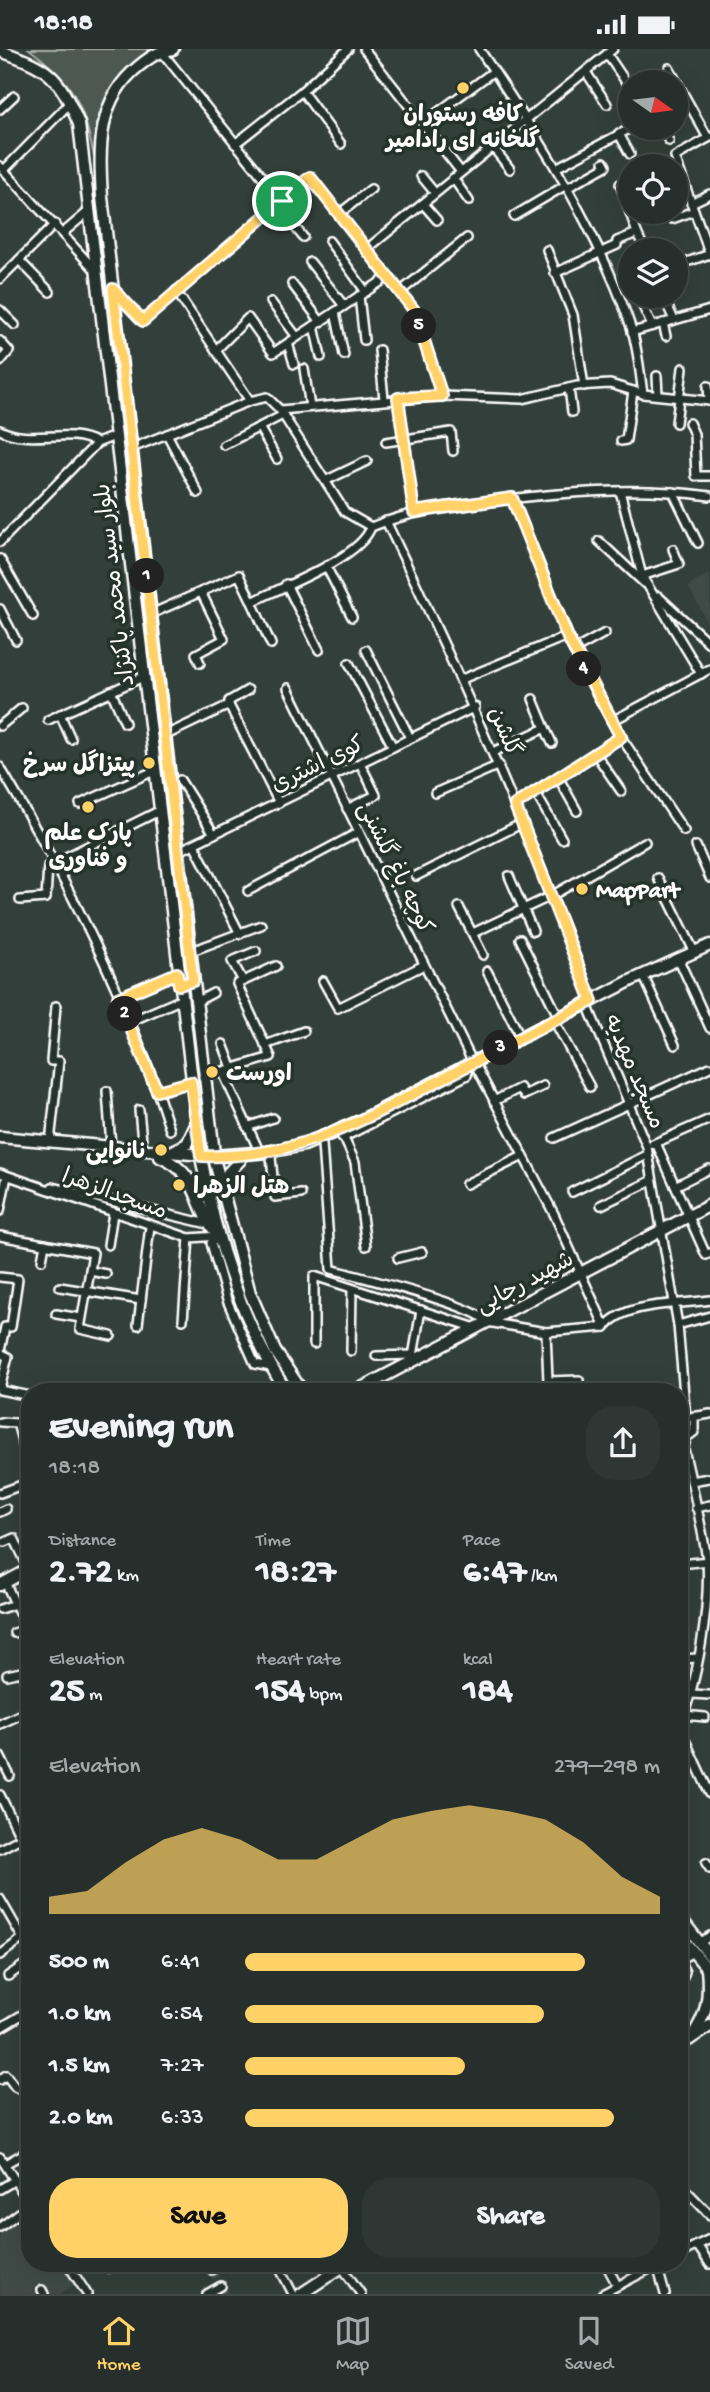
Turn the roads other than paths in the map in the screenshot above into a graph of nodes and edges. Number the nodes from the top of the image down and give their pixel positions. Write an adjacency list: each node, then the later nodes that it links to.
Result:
1 (173, 49): 6 (main road, بلوار سید محمد پاکنژاد)
2 (348, 49): 11 (street)
3 (364, 49): 18 (street)
4 (479, 49): 9 (street)
5 (0, 51): 13 (main road, بلوار سید محمد پاکنژاد)
6 (161, 51): 22 (street); 38 (main road, بلوار سید محمد پاکنژاد)
7 (610, 51): 8 (street); 10 (street)
8 (620, 70)
9 (494, 71): 17 (street); 18 (street)
10 (586, 72): 14 (street); 17 (street)
11 (302, 91): 22 (street); 23 (street)
12 (13, 96): 16 (street)
13 (70, 103): 28 (street); 44 (main road, بلوار سید محمد پاکنژاد)
14 (607, 104)
15 (688, 104): 20 (street)
16 (0, 109)
17 (527, 120): 24 (street); 29 (street)
18 (423, 123): 31 (street)
19 (618, 135): 29 (street)
20 (709, 138): 26 (street)
21 (623, 140): 25 (street)
22 (235, 144): 41 (street)
23 (341, 144)
24 (492, 146): 30 (street); 31 (street)
25 (630, 154)
26 (680, 154)
27 (604, 162): 34 (street)
28 (2, 168): 50 (street)
29 (556, 168): 34 (street)
30 (510, 169)
31 (461, 172): 33 (street)
32 (421, 176): 36 (street)
33 (453, 178): 36 (street); 40 (street)
34 (567, 186): 48 (street); 61 (street)
35 (371, 189): 46 (street)
36 (435, 193): 43 (street)
37 (710, 194): 42 (street)
38 (102, 197): 44 (main road); 71 (main road, بلوار سید محمد پاکنژاد)
39 (688, 197): 42 (street)
40 (469, 201)
41 (279, 203): 46 (street); 54 (street); 72 (street)
42 (691, 203): 45 (street)
43 (423, 204): 49 (street); 59 (street)
44 (89, 205): 52 (street); 66 (main road, بلوار سید محمد پاکنژاد)
45 (694, 212): 47 (street); 57 (street)
46 (339, 214): 59 (street)
47 (688, 214)
48 (514, 216)
49 (437, 220)
50 (55, 224): 52 (street); 63 (street)
51 (634, 224): 53 (street)
52 (63, 233): 66 (street)
53 (637, 233): 56 (street); 61 (street)
54 (303, 237)
55 (467, 238): 74 (street)
56 (639, 238)
57 (707, 239): 62 (street)
58 (329, 241): 75 (street)
59 (366, 249): 68 (street)
60 (547, 250): 67 (street)
61 (599, 254): 67 (street); 88 (street)
62 (710, 255): 65 (street)
63 (19, 260): 69 (street); 73 (street)
64 (310, 262): 77 (street)
65 (688, 262)
66 (97, 272): 123 (main road, بلوار سید محمد پاکنژاد)
67 (555, 273): 103 (street)
68 (388, 277): 74 (street); 75 (street)
69 (0, 279)
70 (292, 283): 85 (street)
71 (113, 289): 72 (street); 129 (main road, بلوار سید محمد پاکنژاد)
72 (176, 291): 94 (street)
73 (50, 292)
74 (400, 292): 109 (street)
75 (363, 294): 77 (street); 91 (street)
76 (271, 302): 90 (street)
77 (344, 306): 82 (street)
78 (644, 308): 87 (street)
79 (668, 308): 83 (street)
80 (0, 310): 86 (street)
81 (710, 310): 83 (street)
82 (335, 312): 85 (street); 96 (street)
83 (674, 320): 84 (street)
84 (663, 323): 87 (street); 89 (street)
85 (317, 324): 90 (street); 97 (street)
86 (15, 325)
87 (652, 326): 88 (street)
88 (632, 332): 107 (street)
89 (666, 336)
90 (297, 337): 93 (street)
91 (364, 340)
92 (0, 341): 98 (street)
93 (288, 343): 94 (street); 99 (street)
94 (216, 350): 113 (street)
95 (379, 350): 112 (street)
96 (344, 355)
97 (321, 357)
98 (0, 362)
99 (294, 364)
100 (683, 368): 111 (street)
101 (304, 369): 115 (street)
102 (657, 376): 108 (street)
103 (584, 386): 105 (street); 106 (street)
104 (708, 386): 114 (street)
105 (569, 388): 109 (street); 117 (street)
106 (633, 391): 107 (street); 125 (street)
107 (643, 394): 108 (street)
108 (657, 395): 111 (street)
109 (442, 396): 110 (street)
110 (398, 398): 112 (street); 124 (street)
111 (679, 398): 114 (street); 118 (street)
112 (384, 399): 115 (street)
113 (250, 401): 116 (street); 122 (street)
114 (709, 401)
115 (310, 407): 116 (street)
116 (281, 412): 120 (street); 134 (street)
117 (572, 412)
118 (676, 423)
119 (689, 423): 133 (street)
120 (259, 427): 128 (street); 131 (street)
121 (0, 430): 127 (street)
122 (167, 434): 129 (street); 137 (street)
123 (115, 436): 127 (street); 170 (main road, بلوار سید محمد پاکنژاد)
124 (404, 439): 126 (street); 130 (street); 140 (street)
125 (621, 441)
126 (386, 442)
127 (97, 443): 144 (street)
128 (224, 445)
129 (132, 448): 155 (main road, بلوار سید محمد پاکنژاد)
130 (453, 451)
131 (277, 459)
132 (367, 461): 134 (street)
133 (710, 476)
134 (327, 480): 142 (street)
135 (620, 491): 136 (street); 139 (street); 149 (street)
136 (673, 492): 138 (street); 145 (street)
137 (198, 493)
138 (710, 496)
139 (512, 498): 140 (street); 159 (street)
140 (414, 512): 141 (street)
141 (386, 521): 142 (street); 171 (street, گلشن)
142 (371, 527): 148 (street)
143 (598, 541): 151 (street)
144 (0, 542)
145 (698, 543)
146 (673, 549): 149 (street)
147 (0, 559): 156 (street)
148 (326, 566): 150 (street); 157 (street)
149 (642, 576): 151 (street)
150 (286, 584): 153 (street); 163 (street)
151 (648, 586): 162 (street); 169 (street)
152 (201, 592): 153 (street); 155 (street); 166 (street)
153 (252, 602): 161 (street)
154 (0, 609): 160 (street)
155 (151, 614): 185 (main road, بلوار سید محمد پاکنژاد)
156 (33, 617)
157 (352, 617)
158 (605, 633): 165 (street)
159 (567, 636): 165 (street); 171 (street)
160 (16, 640)
161 (271, 644)
162 (710, 644)
163 (318, 650)
164 (366, 650): 187 (street)
165 (574, 650): 181 (street)
166 (200, 663)
167 (349, 663): 190 (street)
168 (710, 669): 169 (street)
169 (701, 674): 181 (street)
170 (143, 677): 174 (street); 196 (main road, بلوار سید محمد پاکنژاد)
171 (462, 679): 177 (street, گلشن)
172 (288, 688): 197 (street, کوچه باغ گلشنی)
173 (248, 690): 176 (street)
174 (111, 691): 179 (street); 182 (street)
175 (533, 699): 184 (street)
176 (229, 705): 185 (street); 203 (street)
177 (475, 707): 187 (street, کوی اشتری); 191 (street, گلشن)
178 (22, 708): 183 (street)
179 (60, 714): 180 (street); 188 (street)
180 (48, 720)
181 (612, 721): 186 (street)
182 (125, 723)
183 (0, 726)
184 (545, 728): 189 (street); 191 (street)
185 (164, 736): 217 (main road, بلوار سید محمد پاکنژاد)
186 (621, 737): 192 (street); 210 (street)
187 (410, 738): 190 (street, کوی اشتری)
188 (71, 739)
189 (551, 743)
190 (393, 747): 193 (street, کوی اشتری)
191 (493, 752): 194 (street, گلشن)
192 (596, 753): 198 (street); 200 (street)
193 (360, 763): 197 (street, کوی اشتری); 206 (street)
194 (499, 765): 202 (street); 205 (street, گلشن)
195 (0, 767): 218 (street)
196 (154, 771): 204 (street); 207 (main road, بلوار سید محمد پاکنژاد)
197 (332, 777): 203 (street, کوی اشتری); 206 (street, کوچه باغ گلشنی)
198 (558, 777): 201 (street); 208 (street)
199 (180, 780): 212 (street)
200 (621, 791)
201 (534, 792): 205 (street); 213 (street)
202 (435, 793)
203 (279, 803): 212 (street, کوی اشتری)
204 (79, 804)
205 (515, 805): 209 (street, گلشن)
206 (348, 809): 211 (street, کوچه باغ گلشنی)
207 (159, 811): 218 (street); 242 (main road, بلوار سید محمد پاکنژاد)
208 (578, 811)
209 (523, 823): 219 (street); 224 (street, گلشن)
210 (684, 831)
211 (359, 832): 223 (street); 239 (street, کوچه باغ گلشنی)
212 (214, 834): 215 (street, کوی اشتری)
213 (562, 839)
214 (645, 842): 224 (street)
215 (194, 844): 217 (street, کوی اشتری); 231 (street)
216 (696, 846): 222 (street)
217 (177, 853): 235 (main road, بلوار سید محمد پاکنژاد)
218 (55, 862): 225 (street); 249 (street)
219 (416, 876)
220 (509, 876): 227 (street)
221 (658, 878): 236 (street)
222 (710, 878)
223 (248, 891)
224 (553, 895): 227 (street); 252 (street, گلشن)
225 (20, 900)
226 (459, 907): 230 (street)
227 (523, 909): 229 (street); 230 (street)
228 (261, 925): 231 (street)
229 (533, 931)
230 (472, 933): 237 (street)
231 (240, 934): 235 (street)
232 (520, 939): 255 (street)
233 (710, 945): 236 (main road)
234 (256, 951): 246 (street)
235 (189, 952): 244 (main road, بلوار سید محمد پاکنژاد)
236 (695, 953): 238 (main road)
237 (483, 955)
238 (679, 960): 243 (main road); 256 (street)
239 (424, 965): 245 (street); 262 (street, کوچه باغ گلشنی)
240 (276, 966): 246 (street)
241 (487, 971): 258 (street)
242 (177, 973): 247 (main road, بلوار سید محمد پاکنژاد); 249 (street)
243 (640, 979): 252 (main road); 261 (street)
244 (193, 981): 247 (main road); 251 (main road, بلوار سید محمد پاکنژاد)
245 (323, 981)
246 (240, 983): 260 (street)
247 (179, 985): 250 (main road, بلوار سید محمد پاکنژاد)
248 (213, 993): 251 (street)
249 (118, 998): 254 (street)
250 (180, 1000): 254 (street); 267 (main road, بلوار سید محمد پاکنژاد)
251 (195, 1002): 266 (main road, بلوار سید محمد پاکنژاد)
252 (590, 1005): 255 (main road); 273 (street, مسجد مهدیه)
253 (56, 1006): 284 (street)
254 (129, 1022): 271 (street)
255 (558, 1022): 258 (main road); 262 (main road); 269 (street)
256 (710, 1028)
257 (304, 1031): 260 (street)
258 (521, 1038): 262 (main road)
259 (223, 1044): 264 (street)
260 (265, 1045): 264 (street)
261 (675, 1045)
262 (475, 1065): 272 (street, کوچه باغ گلشنی); 280 (main road); 290 (main road)
263 (710, 1067): 273 (street)
264 (233, 1070): 265 (street)
265 (223, 1073): 266 (street); 278 (street)
266 (203, 1077): 281 (main road, بلوار سید محمد پاکنژاد)
267 (191, 1082): 271 (street); 277 (main road, بلوار سید محمد پاکنژاد)
268 (543, 1086): 272 (street)
269 (590, 1087)
270 (107, 1091): 287 (street)
271 (157, 1091): 279 (street)
272 (494, 1101): 292 (street, کوچه باغ گلشنی)
273 (628, 1104): 282 (street); 289 (street, مسجد مهدیه)
274 (139, 1111): 288 (street)
275 (272, 1118): 278 (street)
276 (710, 1119): 285 (street)
277 (196, 1123): 291 (main road); 295 (main road, بلوار سید محمد پاکنژاد)
278 (247, 1127): 290 (street)
279 (170, 1130)
280 (343, 1136): 286 (main road); 319 (street)
281 (211, 1138): 294 (main road); 296 (main road, بلوار سید محمد پاکنژاد)
282 (554, 1138)
283 (0, 1139): 284 (main road); 291 (main road)
284 (50, 1142): 287 (main road)
285 (656, 1143): 289 (street); 302 (street)
286 (322, 1144): 293 (main road); 340 (street)
287 (111, 1147): 288 (main road)
288 (143, 1151): 291 (main road)
289 (647, 1151): 299 (street, مسجد مهدیه); 303 (street)
290 (260, 1153): 294 (main road)
291 (163, 1155): 295 (main road); 311 (main road)
292 (523, 1156): 301 (street); 325 (street, کوچه باغ گلشنی)
293 (271, 1157): 294 (main road); 304 (street)
294 (237, 1158): 296 (main road); 305 (main road)
295 (201, 1159): 296 (main road); 315 (main road, بلوار سید محمد پاکنژاد)
296 (214, 1159): 305 (main road, بلوار سید محمد پاکنژاد)
297 (709, 1169): 302 (street)
298 (3, 1175): 300 (street, مسجدالزهرا); 308 (street)
299 (651, 1181): 306 (street); 313 (street, مسجد مهدیه)
300 (37, 1184): 309 (street, مسجدالزهرا); 311 (street)
301 (467, 1184)
302 (675, 1186): 310 (street)
303 (572, 1192)
304 (301, 1194)
305 (222, 1196): 351 (main road, بلوار سید محمد پاکنژاد)
306 (601, 1205)
307 (710, 1205): 310 (main road, شهید رجایی)
308 (0, 1211)
309 (113, 1213): 312 (street, مسجدالزهرا); 318 (street)
310 (688, 1216): 313 (main road, شهید رجایی); 321 (street)
311 (208, 1224): 315 (main road)
312 (150, 1226): 316 (street, مسجدالزهرا); 331 (street)
313 (660, 1231): 325 (main road, شهید رجایی); 333 (street, مسجد مهدیه)
314 (0, 1236): 317 (street)
315 (219, 1236): 316 (street, مسجدالزهرا); 350 (main road, بلوار سید محمد پاکنژاد)
316 (189, 1238): 338 (street)
317 (45, 1244): 323 (street); 324 (street)
318 (108, 1245)
319 (366, 1246)
320 (422, 1252): 322 (street)
321 (710, 1253)
322 (398, 1258)
323 (42, 1260)
324 (90, 1271): 326 (street); 330 (street)
325 (582, 1272): 340 (main road, شهید رجایی); 342 (street, کوچه باغ گلشنی)
326 (106, 1274)
327 (0, 1277): 347 (street)
328 (60, 1287): 330 (street)
329 (352, 1289): 334 (street); 345 (street); 346 (street)
330 (86, 1292): 331 (street); 337 (street)
331 (141, 1300): 339 (street)
332 (710, 1300): 333 (street)
333 (673, 1306): 341 (street, مسجد مهدیه); 342 (street)
334 (421, 1310): 340 (street); 349 (street)
335 (56, 1314): 337 (street)
336 (710, 1315): 341 (street)
337 (81, 1318): 344 (street)
338 (183, 1320)
339 (138, 1325)
340 (482, 1325): 343 (street); 349 (main road, شهید رجایی)
341 (677, 1325): 354 (street, مسجد مهدیه)
342 (605, 1327): 343 (street)
343 (546, 1332): 353 (street)
344 (111, 1336)
345 (314, 1344)
346 (351, 1351)
347 (0, 1352): 355 (street)
348 (376, 1356): 349 (street)
349 (413, 1358): 352 (main road, شهید رجایی)
350 (281, 1383)
351 (297, 1383)
352 (371, 1383)
353 (579, 1383)
354 (685, 1383)
355 (0, 1389): 356 (street)
356 (21, 1394)
357 (688, 1403): 359 (street, مسجد مهدیه)
358 (710, 1414): 359 (street)
359 (690, 1417): 361 (street)
360 (0, 1422): 362 (street)
361 (688, 1436)
362 (21, 1439)
363 (688, 1472): 365 (street)
364 (709, 1478): 365 (street)
365 (691, 1481): 369 (street)
366 (21, 1485): 367 (street)
367 (0, 1493)
368 (710, 1505): 369 (street)
369 (696, 1508): 372 (street)
370 (5, 1542): 371 (street)
371 (21, 1552)
372 (709, 1561): 373 (street); 376 (street)
373 (688, 1563)
374 (21, 1573): 375 (main road)
375 (2, 1584): 377 (street)
376 (709, 1602): 382 (street)
377 (15, 1604): 378 (street); 379 (street)
378 (0, 1609)
379 (21, 1617)
380 (21, 1630): 381 (street)
381 (14, 1633)
382 (698, 1658): 383 (street); 386 (street)
383 (688, 1659)
384 (21, 1671): 385 (street)
385 (7, 1675)
386 (692, 1694): 387 (street); 388 (street)
387 (709, 1695)
388 (688, 1704)
389 (21, 1714): 392 (street)
390 (688, 1715): 391 (street)
391 (705, 1717)
392 (0, 1724)
393 (688, 1746): 395 (street)
394 (0, 1756): 396 (street)
395 (706, 1775): 397 (street)
396 (10, 1776)
397 (710, 1794)
398 (0, 1795): 399 (street)
399 (20, 1838): 400 (street)
400 (0, 1849)
401 (0, 1899): 403 (street)
402 (688, 1932): 407 (main road)
403 (21, 1935)
404 (710, 1936): 407 (street)
405 (21, 1939): 409 (street)
406 (688, 1941): 407 (main road)
407 (696, 1947): 408 (street); 410 (main road); 412 (main road)
408 (688, 1953)
409 (0, 1955)
410 (710, 1956)
411 (21, 1967): 413 (street)
412 (708, 1970): 417 (main road)
413 (8, 1976)
414 (21, 2015): 416 (street)
415 (710, 2027): 417 (main road)
416 (0, 2028)
417 (690, 2039)
418 (0, 2080): 419 (street)
419 (21, 2090)
420 (21, 2153): 421 (street)
421 (2, 2160): 422 (street)
422 (15, 2180): 423 (street); 424 (street)
423 (0, 2189)
424 (21, 2190)
425 (688, 2192): 427 (street)
426 (21, 2212): 428 (street)
427 (710, 2215)
428 (0, 2227)
429 (710, 2239): 430 (street)
430 (697, 2245): 431 (street); 432 (street)
431 (688, 2250)
432 (710, 2264)
433 (72, 2272): 443 (street)
434 (282, 2272): 445 (street)
435 (332, 2272): 446 (main road)
436 (348, 2272): 447 (street)
437 (610, 2272): 441 (street)
438 (643, 2272): 440 (street)
439 (660, 2272): 449 (street)
440 (639, 2274): 441 (street)
441 (617, 2285): 448 (street)
442 (221, 2286): 444 (street)
443 (83, 2293)
444 (208, 2294)
445 (293, 2294)
446 (301, 2294)
447 (361, 2294)
448 (602, 2294)
449 (664, 2294)

